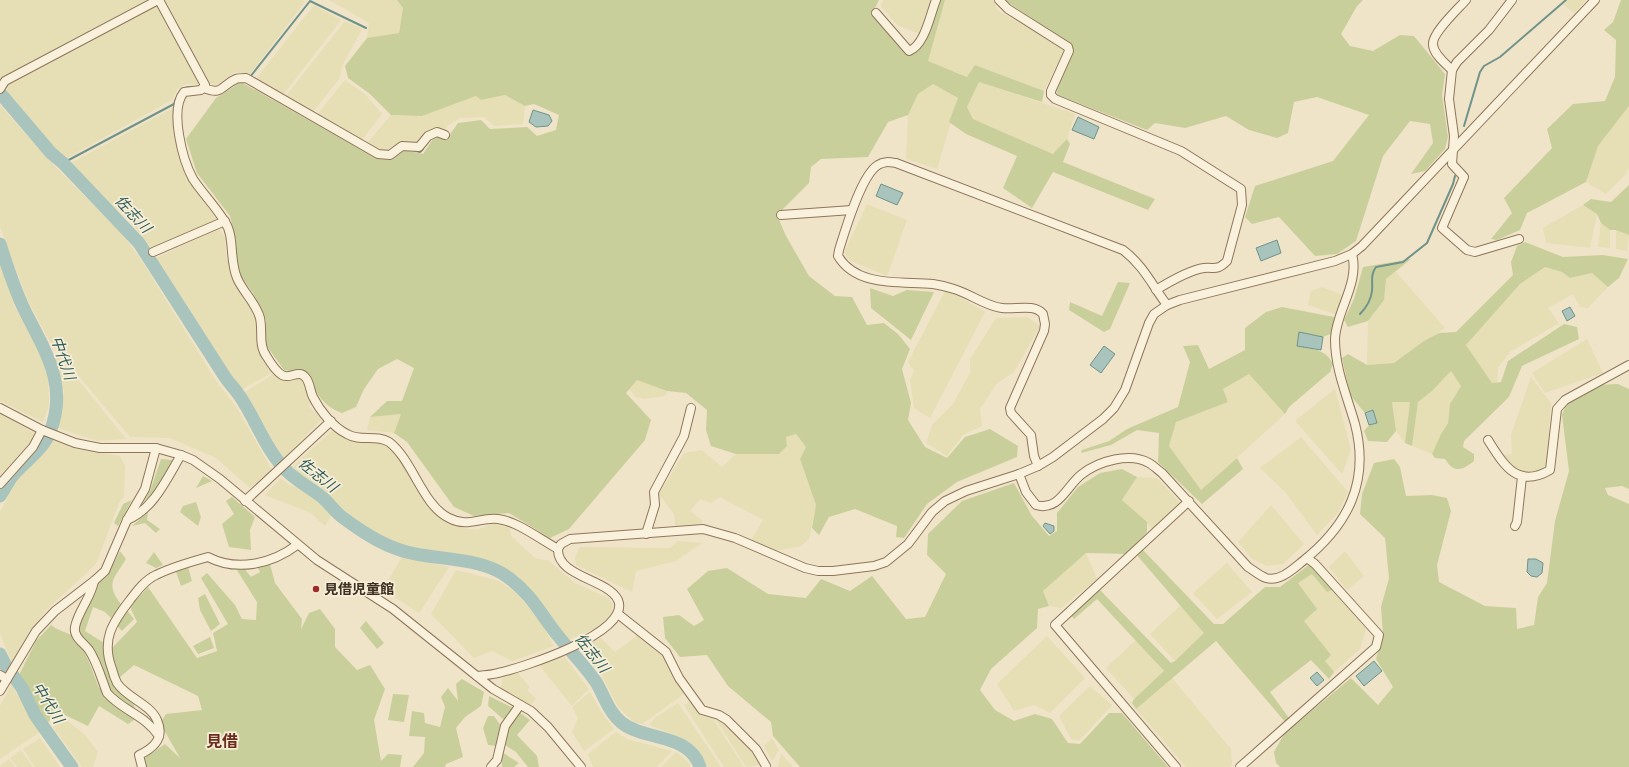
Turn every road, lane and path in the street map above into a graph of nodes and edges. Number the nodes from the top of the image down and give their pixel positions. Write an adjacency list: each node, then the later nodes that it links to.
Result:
1 (158, 0): 9 (street); 10 (street)
2 (936, 0): 7 (street)
3 (999, 0): 19 (street)
4 (1466, 0): 8 (street)
5 (1512, 0): 8 (street)
6 (1595, 0): 12 (street)
7 (876, 13)
8 (1452, 70): 12 (street)
9 (1, 86)
10 (204, 88): 11 (street); 15 (street)
11 (444, 135)
12 (1452, 151): 16 (street); 18 (street)
13 (852, 210): 14 (street); 19 (street); 29 (street)
14 (781, 215)
15 (225, 221): 17 (street); 24 (street)
16 (1519, 239)
17 (153, 252)
18 (1352, 254): 20 (street); 40 (street)
19 (1156, 290): 20 (street)
20 (1167, 305): 29 (street)
21 (1629, 365): 31 (street)
22 (0, 408): 25 (street)
23 (691, 408): 37 (street)
24 (330, 421): 33 (street); 39 (street)
25 (42, 430): 27 (street); 32 (street)
26 (1488, 440): 31 (street)
27 (156, 448): 28 (street); 35 (street)
28 (181, 454): 33 (street); 35 (street)
29 (1038, 466): 30 (street)
30 (1019, 474): 34 (street); 37 (street)
31 (1522, 477): 36 (street)
32 (0, 484)
33 (245, 501): 38 (street)
34 (1189, 501): 40 (street); 52 (street)
35 (127, 520): 41 (street)
36 (1515, 526)
37 (646, 534): 39 (street)
38 (297, 545): 43 (street); 47 (street)
39 (558, 550): 42 (street)
40 (1307, 558): 53 (street)
41 (94, 581): 44 (street); 47 (street)
42 (618, 614): 43 (street); 48 (street)
43 (476, 676): 46 (street)
44 (3, 677): 45 (street)
45 (0, 691)
46 (520, 705): 50 (street); 51 (street)
47 (160, 737): 49 (street)
48 (766, 766)
49 (142, 767)
50 (491, 767)
51 (581, 767)
52 (1176, 767)
53 (1240, 767)

